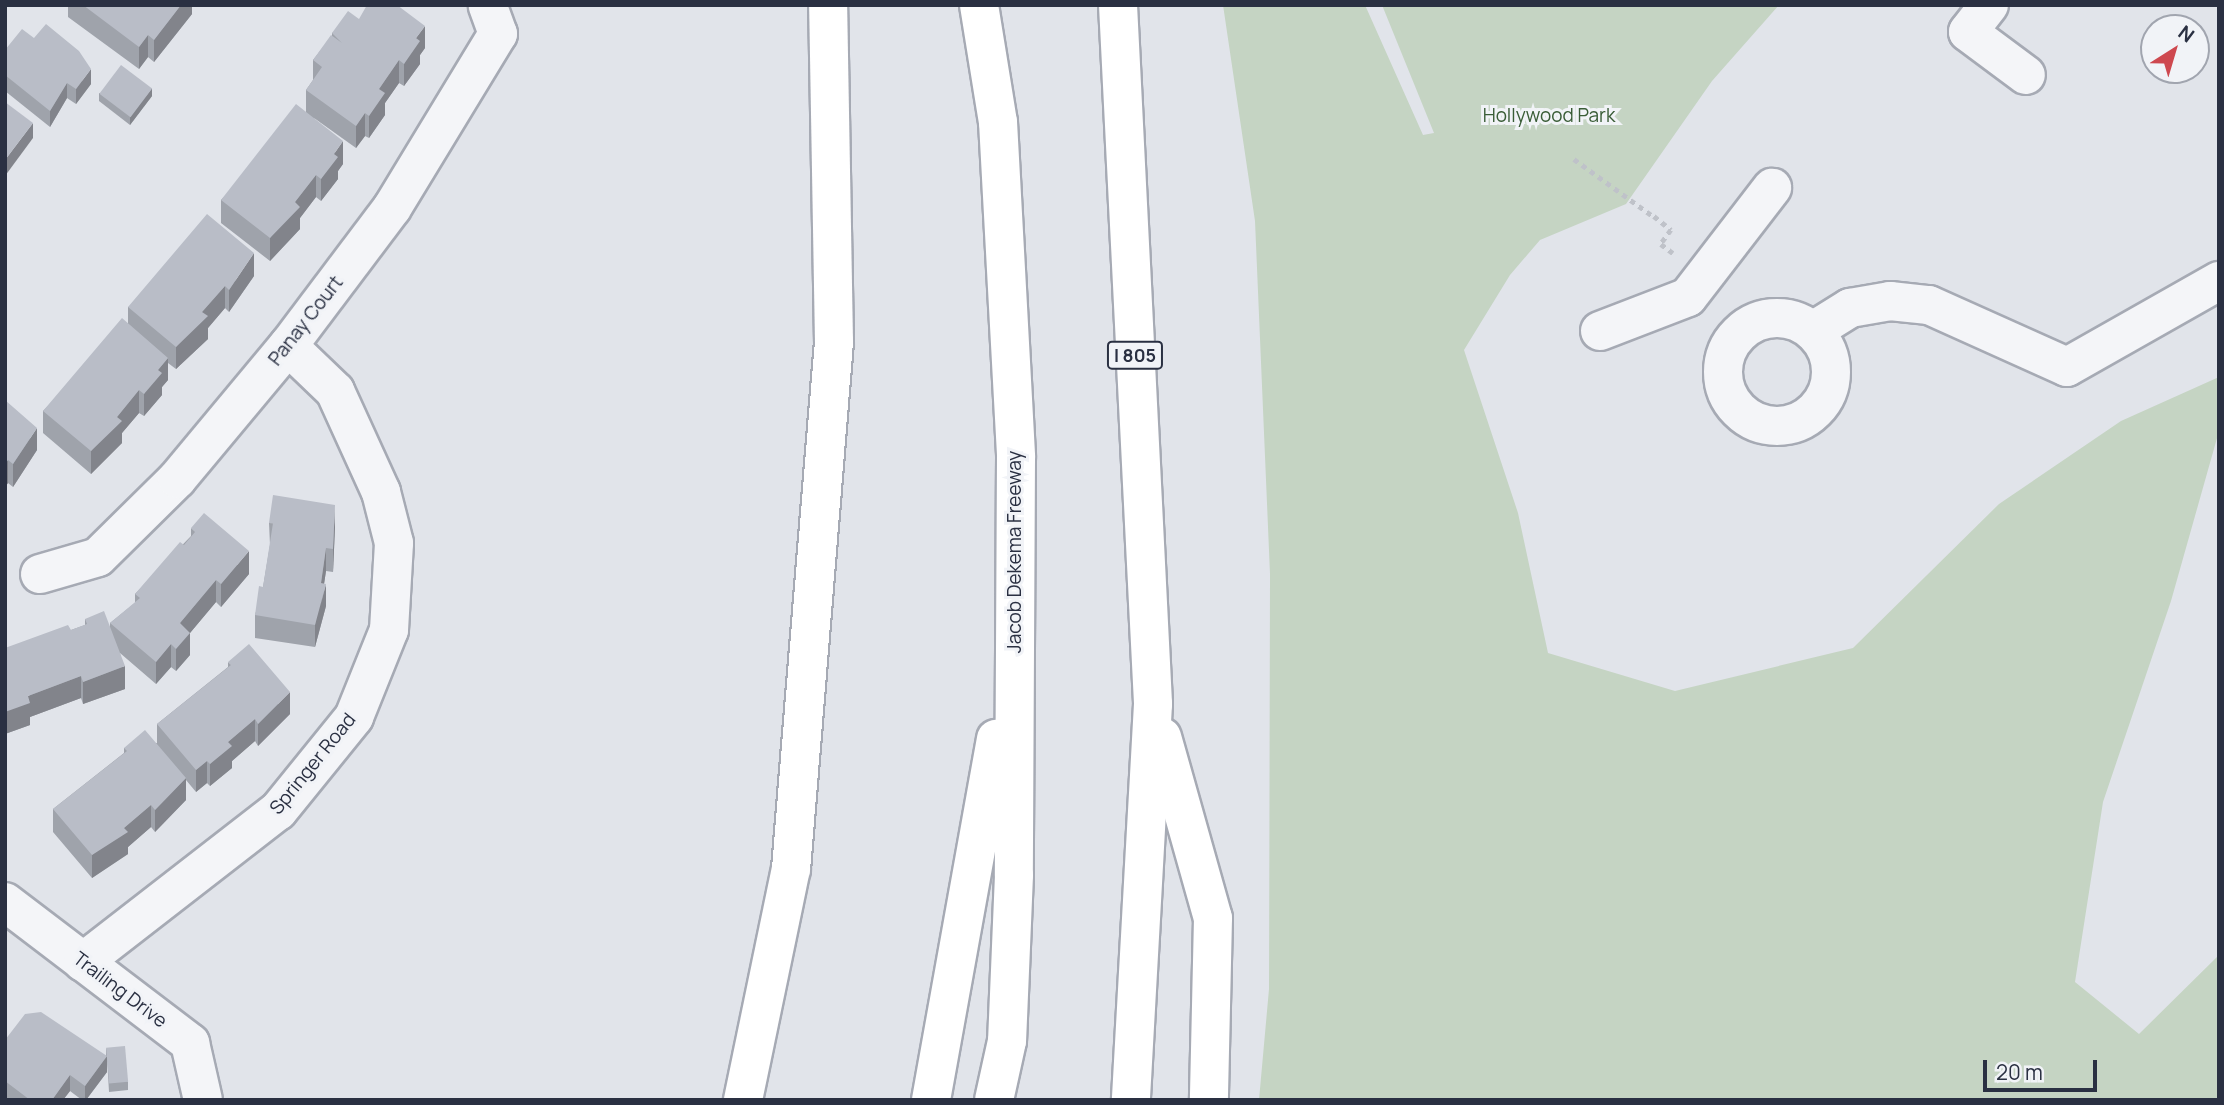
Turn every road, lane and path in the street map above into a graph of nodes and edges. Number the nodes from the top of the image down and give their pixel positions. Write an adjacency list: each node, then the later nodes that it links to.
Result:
1 (828, 5): 22 (highway)
2 (979, 5): 17 (highway, Jacob Dekema Freeway)
3 (1118, 5): 18 (highway, I 805)
4 (1989, 5): 6 (street)
5 (488, 6): 15 (street, Panay Court)
6 (2026, 75)
7 (1574, 159): 9 (path)
8 (1772, 188): 11 (street)
9 (1677, 256)
10 (2219, 281): 13 (street)
11 (1688, 297): 12 (street); 14 (street)
12 (1600, 331)
13 (1813, 331): 14 (street); 14 (street)
14 (1735, 336)
15 (288, 346): 16 (street, Panay Court); 20 (street, Springer Road)
16 (40, 574)
17 (1015, 634): 23 (highway); 24 (highway, Jacob Dekema Freeway)
18 (1153, 704): 25 (highway, I 805); 26 (highway)
19 (5, 902): 20 (street, Trailing Drive)
20 (83, 962): 21 (street, Trailing Drive)
21 (203, 1099)
22 (743, 1100)
23 (931, 1100)
24 (994, 1100)
25 (1131, 1100)
26 (1209, 1100)

